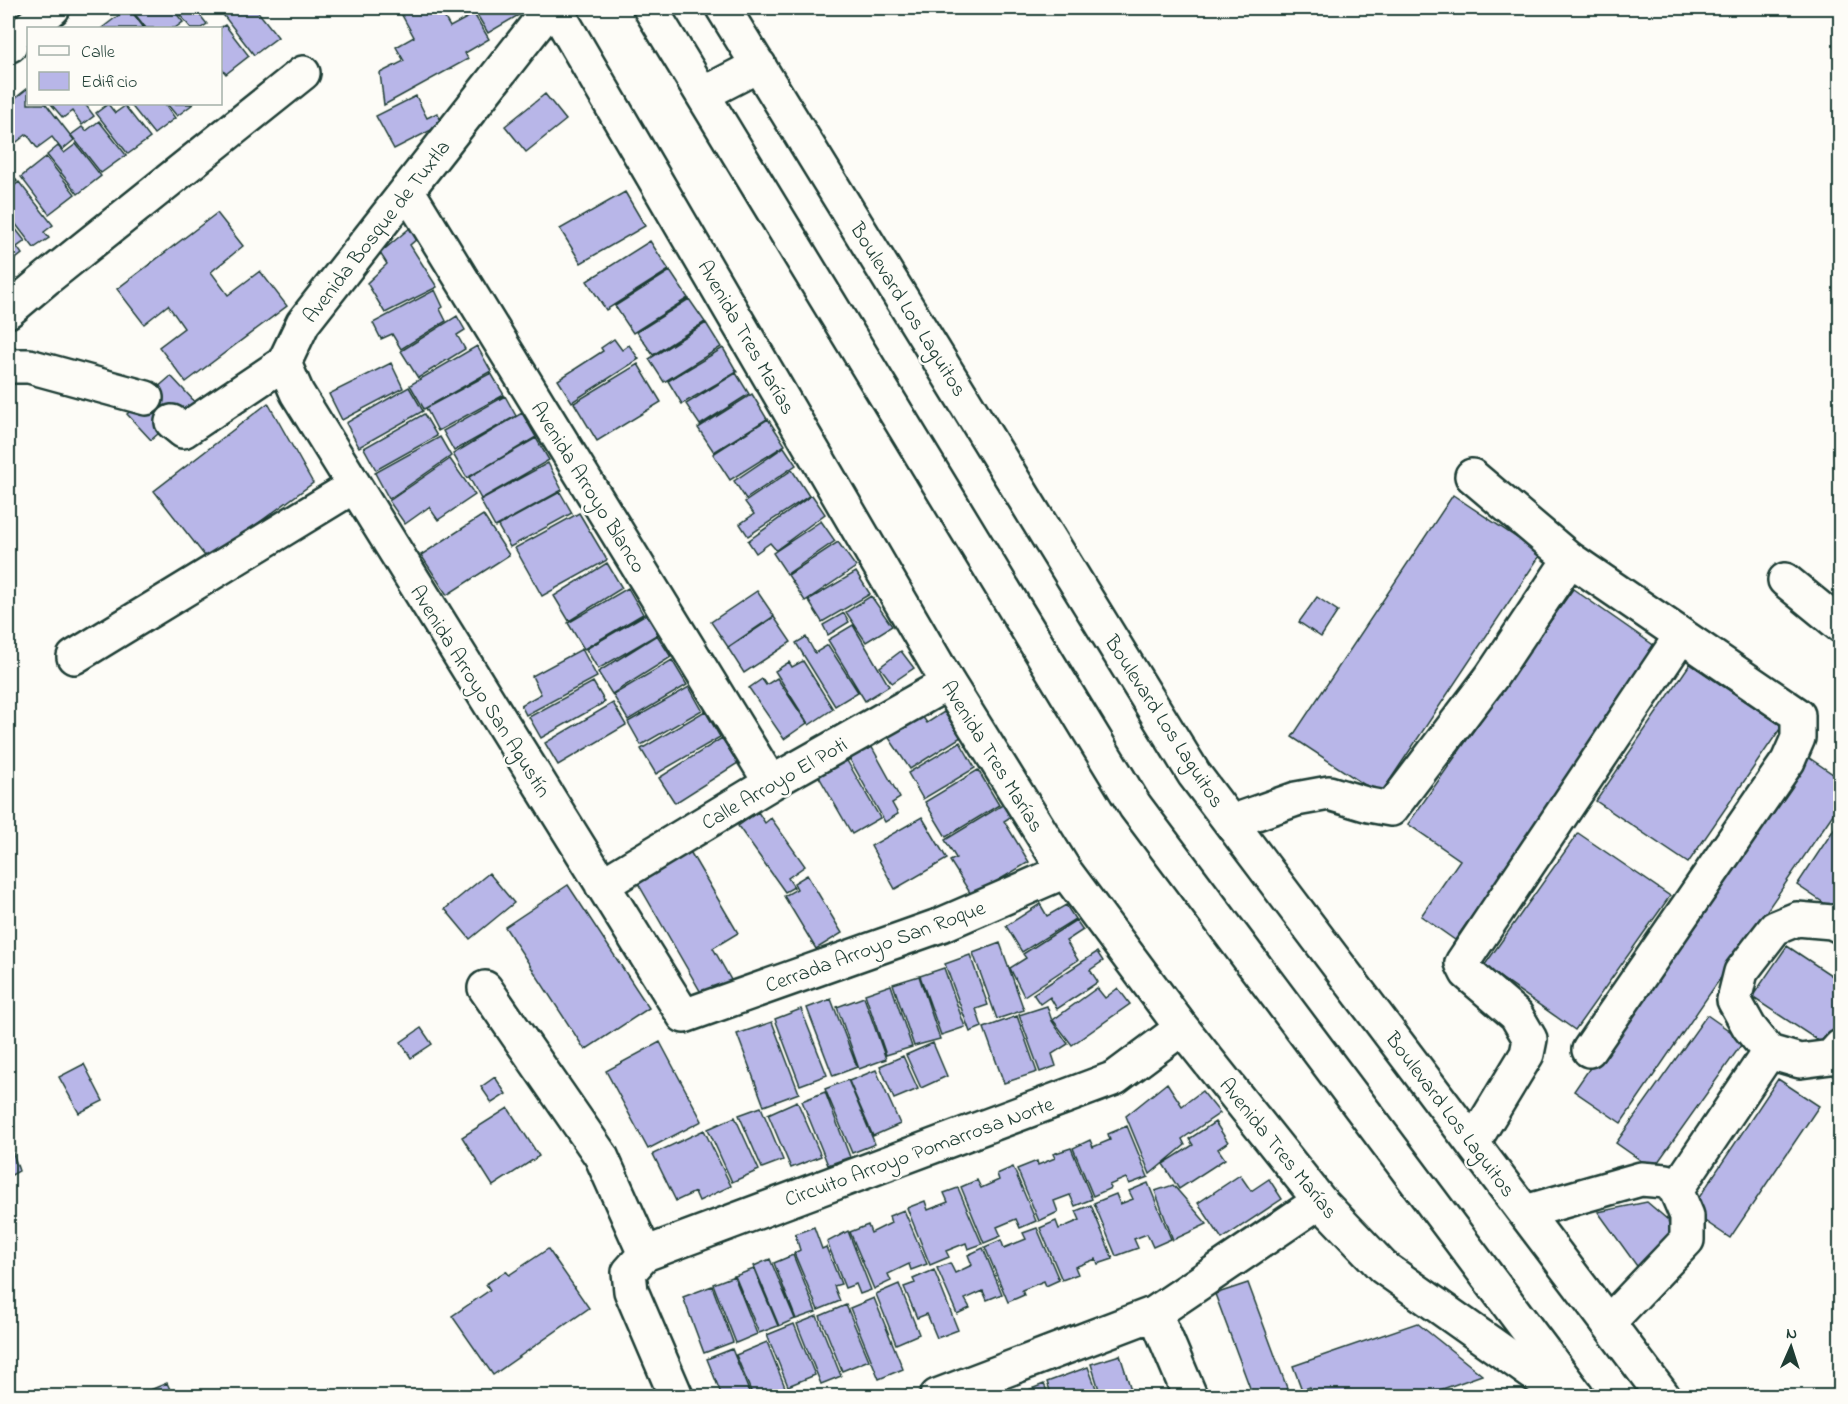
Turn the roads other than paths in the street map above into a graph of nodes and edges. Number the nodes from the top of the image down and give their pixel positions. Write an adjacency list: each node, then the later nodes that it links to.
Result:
1 (53, 8): 6 (street)
2 (550, 8): 10 (street, Avenida Bosque de Tuxtla)
3 (555, 8): 23 (street, Avenida Tres Marías)
4 (650, 8): 9 (street)
5 (723, 8): 7 (street, Boulevard Los Laguitos)
6 (30, 27)
7 (759, 65): 9 (street); 25 (street, Boulevard Los Laguitos)
8 (303, 74): 11 (street)
9 (703, 94): 46 (street)
10 (408, 190): 12 (street, Avenida Bosque de Tuxtla); 24 (street, Avenida Arroyo Blanco)
11 (8, 311)
12 (284, 363): 15 (street); 17 (street, Avenida Arroyo San Agustín)
13 (8, 366): 14 (street)
14 (146, 398)
15 (177, 426)
16 (1472, 476): 18 (street)
17 (354, 486): 22 (street); 27 (street, Avenida Arroyo San Agustín)
18 (1570, 559): 21 (street); 25 (street)
19 (1785, 580): 20 (street)
20 (1840, 625)
21 (1681, 636): 33 (street); 35 (street)
22 (74, 657)
23 (948, 683): 24 (street, Calle Arroyo El Poti); 26 (street, Avenida Tres Marías)
24 (771, 783): 27 (street, Calle Arroyo El Poti)
25 (1231, 822): 35 (street, Boulevard Los Laguitos)
26 (1065, 871): 30 (street, Cerrada Arroyo San Roque); 31 (street, Avenida Tres Marías)
27 (602, 885): 30 (street, Avenida Arroyo San Agustín)
28 (1840, 926): 34 (street)
29 (485, 988): 39 (street)
30 (684, 1016)
31 (1182, 1028): 37 (street, Avenida Tres Marías); 39 (street, Circuito Arroyo Pomarrosa Norte)
32 (1840, 1047): 34 (street)
33 (1590, 1050)
34 (1769, 1052): 36 (street)
35 (1473, 1143): 38 (street, Boulevard Los Laguitos)
36 (1676, 1190): 38 (street); 41 (street)
37 (1320, 1201): 40 (street); 45 (street, Avenida Tres Marías)
38 (1525, 1212): 41 (street, Boulevard Los Laguitos)
39 (645, 1254): 42 (street)
40 (1155, 1313): 43 (street); 44 (street)
41 (1608, 1323): 47 (street, Boulevard Los Laguitos)
42 (676, 1396)
43 (937, 1396)
44 (1190, 1396)
45 (1565, 1396)
46 (1577, 1396)
47 (1664, 1396)

